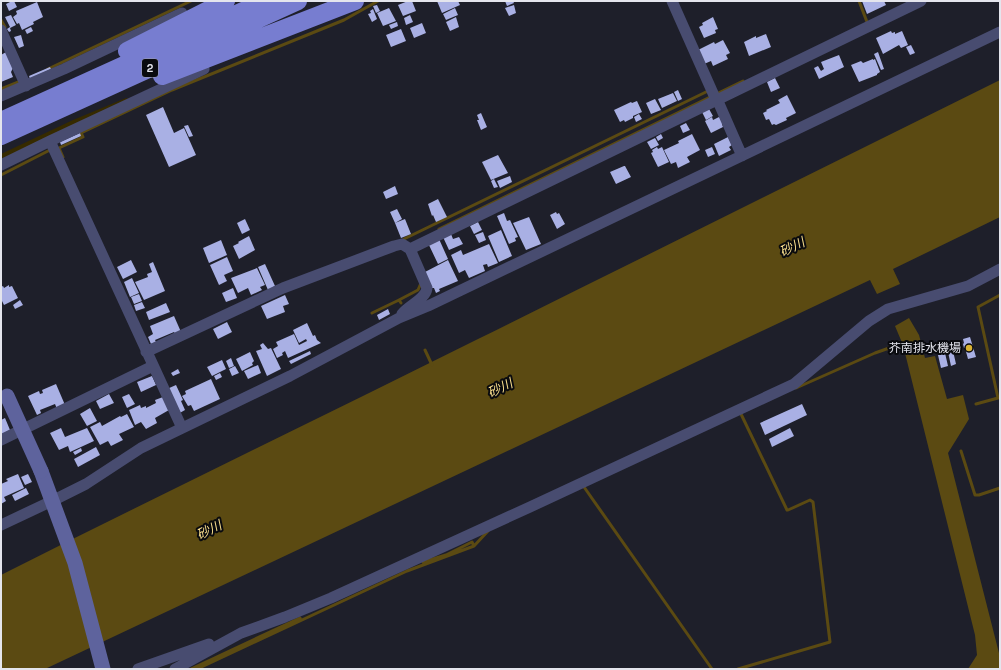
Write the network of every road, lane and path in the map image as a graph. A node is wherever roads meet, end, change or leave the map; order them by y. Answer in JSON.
{"nodes":[{"id":1,"x":208,"y":1,"type":"edge"},
{"id":2,"x":226,"y":1,"type":"edge"},
{"id":3,"x":265,"y":1,"type":"edge"},
{"id":4,"x":298,"y":1,"type":"edge"},
{"id":5,"x":356,"y":1,"type":"edge"},
{"id":6,"x":672,"y":1,"type":"edge"},
{"id":7,"x":921,"y":1,"type":"edge"},
{"id":8,"x":1,"y":30,"type":"edge"},
{"id":9,"x":1000,"y":32,"type":"edge"},
{"id":10,"x":24,"y":82,"type":"junction"},
{"id":11,"x":1,"y":96,"type":"edge"},
{"id":12,"x":715,"y":98,"type":"junction"},
{"id":13,"x":69,"y":105,"type":"junction"},
{"id":14,"x":1,"y":113,"type":"edge"},
{"id":15,"x":1,"y":121,"type":"edge"},
{"id":16,"x":1,"y":136,"type":"edge"},
{"id":17,"x":50,"y":141,"type":"junction"},
{"id":18,"x":742,"y":156,"type":"junction"},
{"id":19,"x":1,"y":166,"type":"edge"},
{"id":20,"x":410,"y":249,"type":"junction"},
{"id":21,"x":1000,"y":269,"type":"edge"},
{"id":22,"x":399,"y":318,"type":"junction"},
{"id":23,"x":149,"y":351,"type":"junction"},
{"id":24,"x":154,"y":369,"type":"junction"},
{"id":25,"x":4,"y":392,"type":"edge"},
{"id":26,"x":182,"y":428,"type":"junction"},
{"id":27,"x":1,"y":440,"type":"edge"},
{"id":28,"x":52,"y":501,"type":"junction"},
{"id":29,"x":1,"y":525,"type":"edge"},
{"id":30,"x":240,"y":633,"type":"junction"},
{"id":31,"x":103,"y":668,"type":"edge"},
{"id":32,"x":138,"y":669,"type":"edge"},
{"id":33,"x":175,"y":669,"type":"edge"}],
"edges":[{"from":1,"to":10,"type":"street"},
{"from":2,"to":14,"type":"highway"},
{"from":3,"to":15,"type":"highway","number":"2"},
{"from":4,"to":13,"type":"highway","number":"2"},
{"from":5,"to":13,"type":"highway"},
{"from":5,"to":17,"type":"street"},
{"from":6,"to":12,"type":"street"},
{"from":7,"to":12,"type":"street"},
{"from":8,"to":10,"type":"street"},
{"from":9,"to":18,"type":"street"},
{"from":10,"to":11,"type":"street"},
{"from":12,"to":18,"type":"street"},
{"from":12,"to":20,"type":"street"},
{"from":13,"to":16,"type":"highway","number":"2"},
{"from":17,"to":19,"type":"street"},
{"from":17,"to":23,"type":"street"},
{"from":18,"to":22,"type":"street"},
{"from":20,"to":22,"type":"street"},
{"from":20,"to":23,"type":"street"},
{"from":21,"to":30,"type":"street"},
{"from":22,"to":26,"type":"street"},
{"from":23,"to":24,"type":"street"},
{"from":24,"to":26,"type":"street"},
{"from":24,"to":27,"type":"street"},
{"from":25,"to":28,"type":"main road","bridge":true},
{"from":26,"to":28,"type":"street"},
{"from":28,"to":29,"type":"street"},
{"from":28,"to":31,"type":"main road"},
{"from":30,"to":32,"type":"street"},
{"from":30,"to":33,"type":"street"}]}
